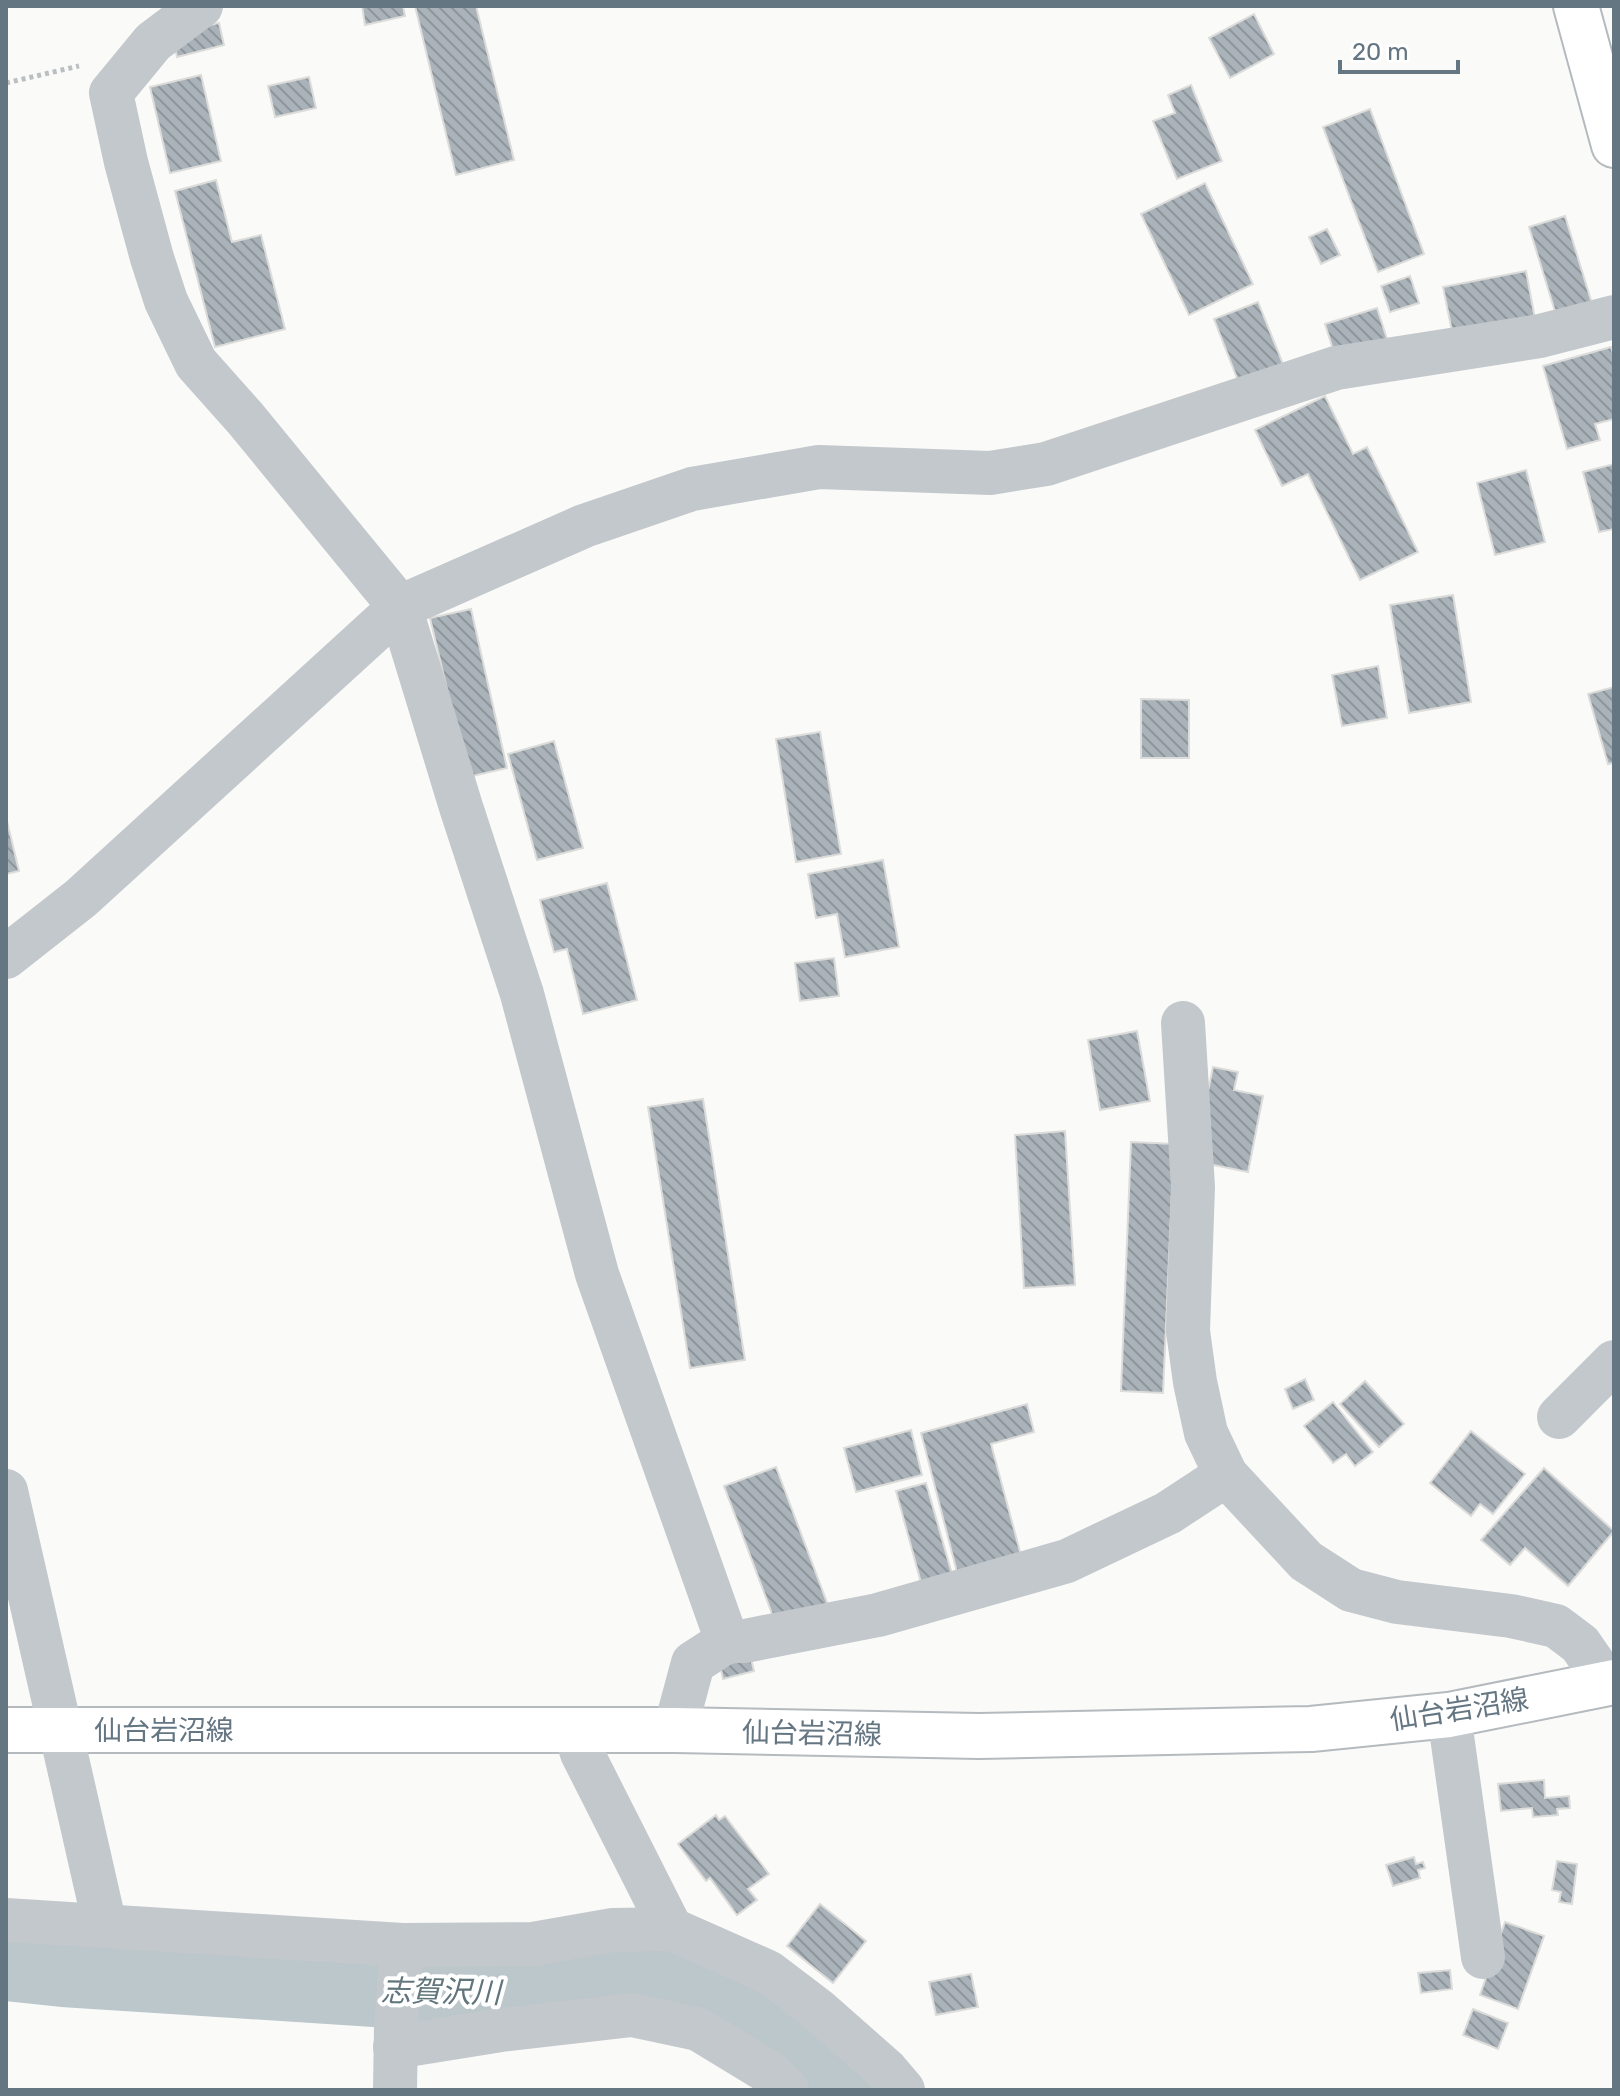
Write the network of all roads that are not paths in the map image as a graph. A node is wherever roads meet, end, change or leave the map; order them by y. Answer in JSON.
{"nodes":[{"id":1,"x":201,"y":6,"type":"edge"},
{"id":2,"x":1576,"y":6,"type":"edge"},
{"id":3,"x":1614,"y":145,"type":"edge"},
{"id":4,"x":1614,"y":317,"type":"edge"},
{"id":5,"x":400,"y":607,"type":"junction"},
{"id":6,"x":6,"y":957,"type":"edge"},
{"id":7,"x":1183,"y":1023,"type":"dead end"},
{"id":8,"x":1614,"y":1362,"type":"edge"},
{"id":9,"x":1559,"y":1417,"type":"dead end"},
{"id":10,"x":1226,"y":1475,"type":"junction"},
{"id":11,"x":6,"y":1491,"type":"edge"},
{"id":12,"x":749,"y":1639,"type":"junction"},
{"id":13,"x":1611,"y":1682,"type":"edge"},
{"id":14,"x":1449,"y":1715,"type":"junction"},
{"id":15,"x":6,"y":1730,"type":"edge"},
{"id":16,"x":575,"y":1730,"type":"junction"},
{"id":17,"x":675,"y":1730,"type":"junction"},
{"id":18,"x":62,"y":1731,"type":"junction"},
{"id":19,"x":6,"y":1920,"type":"edge"},
{"id":20,"x":105,"y":1926,"type":"junction"},
{"id":21,"x":671,"y":1929,"type":"junction"},
{"id":22,"x":401,"y":1954,"type":"junction"},
{"id":23,"x":1483,"y":1957,"type":"dead end"},
{"id":24,"x":396,"y":2037,"type":"junction"},
{"id":25,"x":395,"y":2090,"type":"edge"},
{"id":26,"x":787,"y":2090,"type":"edge"},
{"id":27,"x":903,"y":2090,"type":"edge"}],
"edges":[{"from":1,"to":5,"type":"street"},
{"from":2,"to":3,"type":"main road"},
{"from":4,"to":5,"type":"street"},
{"from":5,"to":6,"type":"street"},
{"from":5,"to":12,"type":"street"},
{"from":7,"to":10,"type":"street"},
{"from":8,"to":9,"type":"street"},
{"from":10,"to":12,"type":"street"},
{"from":10,"to":13,"type":"street"},
{"from":11,"to":18,"type":"street"},
{"from":12,"to":17,"type":"street"},
{"from":13,"to":14,"type":"main road","name":"仙台岩沼線"},
{"from":14,"to":17,"type":"main road","name":"仙台岩沼線"},
{"from":14,"to":23,"type":"street"},
{"from":15,"to":18,"type":"main road","name":"仙台岩沼線"},
{"from":16,"to":17,"type":"main road","name":"仙台岩沼線"},
{"from":16,"to":18,"type":"main road","name":"仙台岩沼線"},
{"from":16,"to":21,"type":"street"},
{"from":18,"to":20,"type":"street"},
{"from":19,"to":20,"type":"street"},
{"from":20,"to":22,"type":"street"},
{"from":21,"to":22,"type":"street"},
{"from":21,"to":27,"type":"street"},
{"from":22,"to":24,"type":"street"},
{"from":24,"to":25,"type":"street"},
{"from":24,"to":26,"type":"street"}]}
